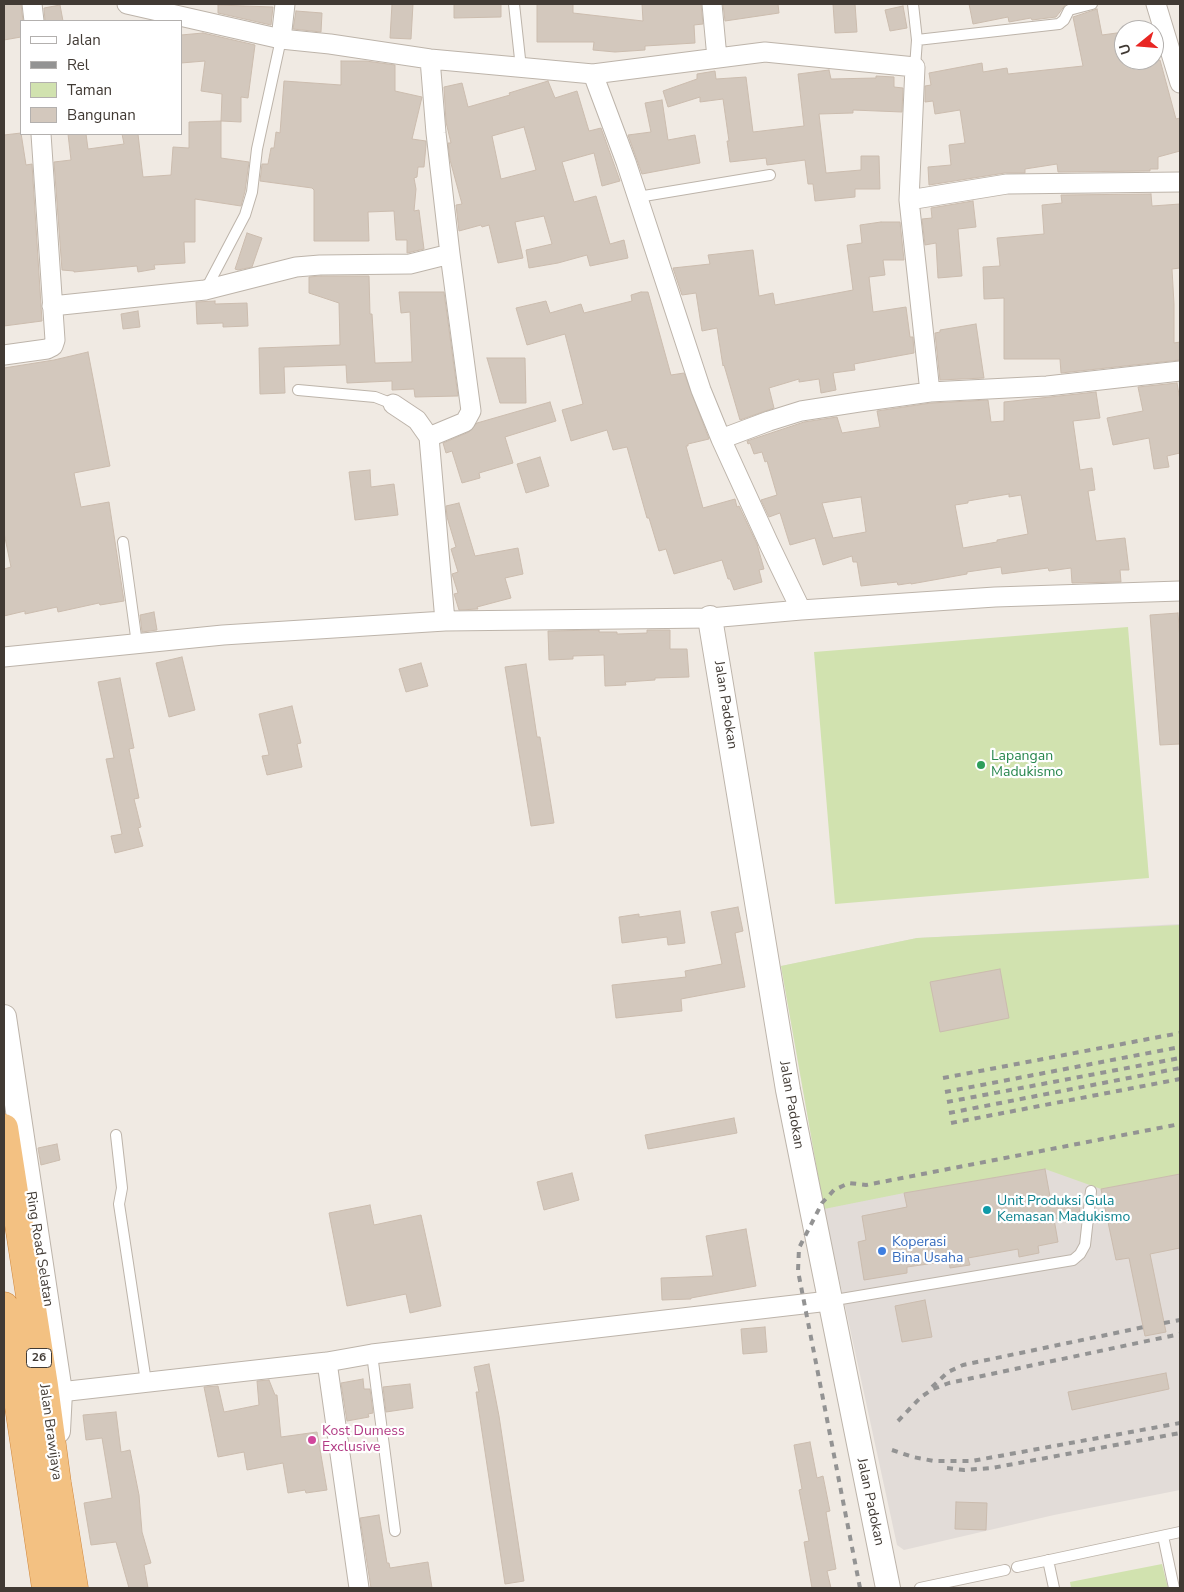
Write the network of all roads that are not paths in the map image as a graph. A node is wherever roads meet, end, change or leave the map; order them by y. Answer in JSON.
{"nodes":[{"id":1,"x":32,"y":4,"type":"edge"},
{"id":2,"x":128,"y":4,"type":"edge"},
{"id":3,"x":285,"y":4,"type":"edge"},
{"id":4,"x":514,"y":4,"type":"edge"},
{"id":5,"x":712,"y":4,"type":"edge"},
{"id":6,"x":913,"y":4,"type":"edge"},
{"id":7,"x":1092,"y":4,"type":"edge"},
{"id":8,"x":1156,"y":4,"type":"edge"},
{"id":9,"x":34,"y":20,"type":"edge"},
{"id":10,"x":281,"y":39,"type":"junction"},
{"id":11,"x":917,"y":40,"type":"junction"},
{"id":12,"x":717,"y":58,"type":"junction"},
{"id":13,"x":430,"y":59,"type":"junction"},
{"id":14,"x":915,"y":67,"type":"junction"},
{"id":15,"x":521,"y":68,"type":"junction"},
{"id":16,"x":593,"y":74,"type":"junction"},
{"id":17,"x":1180,"y":83,"type":"edge"},
{"id":18,"x":41,"y":135,"type":"edge"},
{"id":19,"x":770,"y":176,"type":"dead end"},
{"id":20,"x":1180,"y":182,"type":"edge"},
{"id":21,"x":638,"y":197,"type":"junction"},
{"id":22,"x":909,"y":200,"type":"junction"},
{"id":23,"x":450,"y":254,"type":"junction"},
{"id":24,"x":205,"y":290,"type":"junction"},
{"id":25,"x":52,"y":306,"type":"junction"},
{"id":26,"x":4,"y":354,"type":"edge"},
{"id":27,"x":1180,"y":372,"type":"edge"},
{"id":28,"x":298,"y":390,"type":"dead end"},
{"id":29,"x":930,"y":392,"type":"junction"},
{"id":30,"x":393,"y":404,"type":"joint"},
{"id":31,"x":429,"y":437,"type":"junction"},
{"id":32,"x":721,"y":439,"type":"junction"},
{"id":33,"x":123,"y":542,"type":"dead end"},
{"id":34,"x":1180,"y":590,"type":"edge"},
{"id":35,"x":801,"y":610,"type":"junction"},
{"id":36,"x":710,"y":618,"type":"junction"},
{"id":37,"x":445,"y":621,"type":"junction"},
{"id":38,"x":137,"y":644,"type":"junction"},
{"id":39,"x":4,"y":657,"type":"edge"},
{"id":40,"x":4,"y":1017,"type":"edge"},
{"id":41,"x":4,"y":1128,"type":"edge"},
{"id":42,"x":116,"y":1136,"type":"dead end"},
{"id":43,"x":1091,"y":1190,"type":"dead end"},
{"id":44,"x":829,"y":1301,"type":"junction"},
{"id":45,"x":4,"y":1306,"type":"edge"},
{"id":46,"x":372,"y":1354,"type":"junction"},
{"id":47,"x":327,"y":1362,"type":"junction"},
{"id":48,"x":146,"y":1382,"type":"junction"},
{"id":49,"x":60,"y":1392,"type":"junction"},
{"id":50,"x":4,"y":1426,"type":"edge"},
{"id":51,"x":56,"y":1483,"type":"junction"},
{"id":52,"x":395,"y":1531,"type":"dead end"},
{"id":53,"x":1180,"y":1532,"type":"edge"},
{"id":54,"x":1163,"y":1536,"type":"junction"},
{"id":55,"x":1048,"y":1560,"type":"junction"},
{"id":56,"x":1017,"y":1567,"type":"dead end"},
{"id":57,"x":1005,"y":1570,"type":"dead end"},
{"id":58,"x":37,"y":1588,"type":"edge"},
{"id":59,"x":46,"y":1588,"type":"edge"},
{"id":60,"x":74,"y":1588,"type":"edge"},
{"id":61,"x":359,"y":1588,"type":"edge"},
{"id":62,"x":888,"y":1588,"type":"edge"},
{"id":63,"x":920,"y":1588,"type":"edge"},
{"id":64,"x":1054,"y":1588,"type":"edge"},
{"id":65,"x":1174,"y":1588,"type":"edge"}],
"edges":[{"from":1,"to":9,"type":"street"},
{"from":2,"to":10,"type":"street"},
{"from":3,"to":10,"type":"street"},
{"from":4,"to":15,"type":"lane"},
{"from":5,"to":12,"type":"street"},
{"from":6,"to":11,"type":"lane"},
{"from":7,"to":11,"type":"lane"},
{"from":8,"to":17,"type":"street"},
{"from":10,"to":13,"type":"street"},
{"from":10,"to":24,"type":"lane"},
{"from":11,"to":14,"type":"lane"},
{"from":12,"to":14,"type":"street"},
{"from":12,"to":16,"type":"street"},
{"from":13,"to":15,"type":"street"},
{"from":13,"to":23,"type":"street"},
{"from":14,"to":22,"type":"street"},
{"from":15,"to":16,"type":"street"},
{"from":16,"to":21,"type":"street"},
{"from":18,"to":25,"type":"street"},
{"from":19,"to":21,"type":"lane"},
{"from":20,"to":22,"type":"street"},
{"from":21,"to":32,"type":"street"},
{"from":22,"to":29,"type":"street"},
{"from":23,"to":24,"type":"street"},
{"from":23,"to":31,"type":"street"},
{"from":24,"to":25,"type":"street"},
{"from":25,"to":26,"type":"street"},
{"from":27,"to":29,"type":"street"},
{"from":28,"to":30,"type":"lane"},
{"from":29,"to":32,"type":"street"},
{"from":30,"to":31,"type":"street"},
{"from":31,"to":37,"type":"street"},
{"from":32,"to":35,"type":"street"},
{"from":33,"to":38,"type":"lane"},
{"from":34,"to":35,"type":"street"},
{"from":35,"to":36,"type":"street"},
{"from":36,"to":37,"type":"street"},
{"from":36,"to":44,"type":"street","name":"Jalan Padokan"},
{"from":37,"to":38,"type":"street"},
{"from":38,"to":39,"type":"street"},
{"from":40,"to":49,"type":"street","name":"Ring Road Selatan"},
{"from":41,"to":51,"type":"highway","name":"Jalan Brawijaya","number":"26"},
{"from":42,"to":48,"type":"lane"},
{"from":43,"to":44,"type":"lane"},
{"from":44,"to":46,"type":"street"},
{"from":44,"to":62,"type":"street","name":"Jalan Padokan"},
{"from":45,"to":59,"type":"highway","name":"Jalan Brawijaya","number":"26"},
{"from":46,"to":47,"type":"street"},
{"from":46,"to":52,"type":"lane"},
{"from":47,"to":48,"type":"street"},
{"from":47,"to":61,"type":"street"},
{"from":48,"to":49,"type":"street"},
{"from":49,"to":51,"type":"street","name":"Ring Road Selatan"},
{"from":50,"to":58,"type":"highway"},
{"from":51,"to":60,"type":"highway","name":"Jalan Brawijaya","number":"26"},
{"from":53,"to":54,"type":"lane"},
{"from":54,"to":55,"type":"lane"},
{"from":54,"to":65,"type":"lane"},
{"from":55,"to":56,"type":"lane"},
{"from":55,"to":64,"type":"lane"},
{"from":57,"to":63,"type":"lane"}]}
